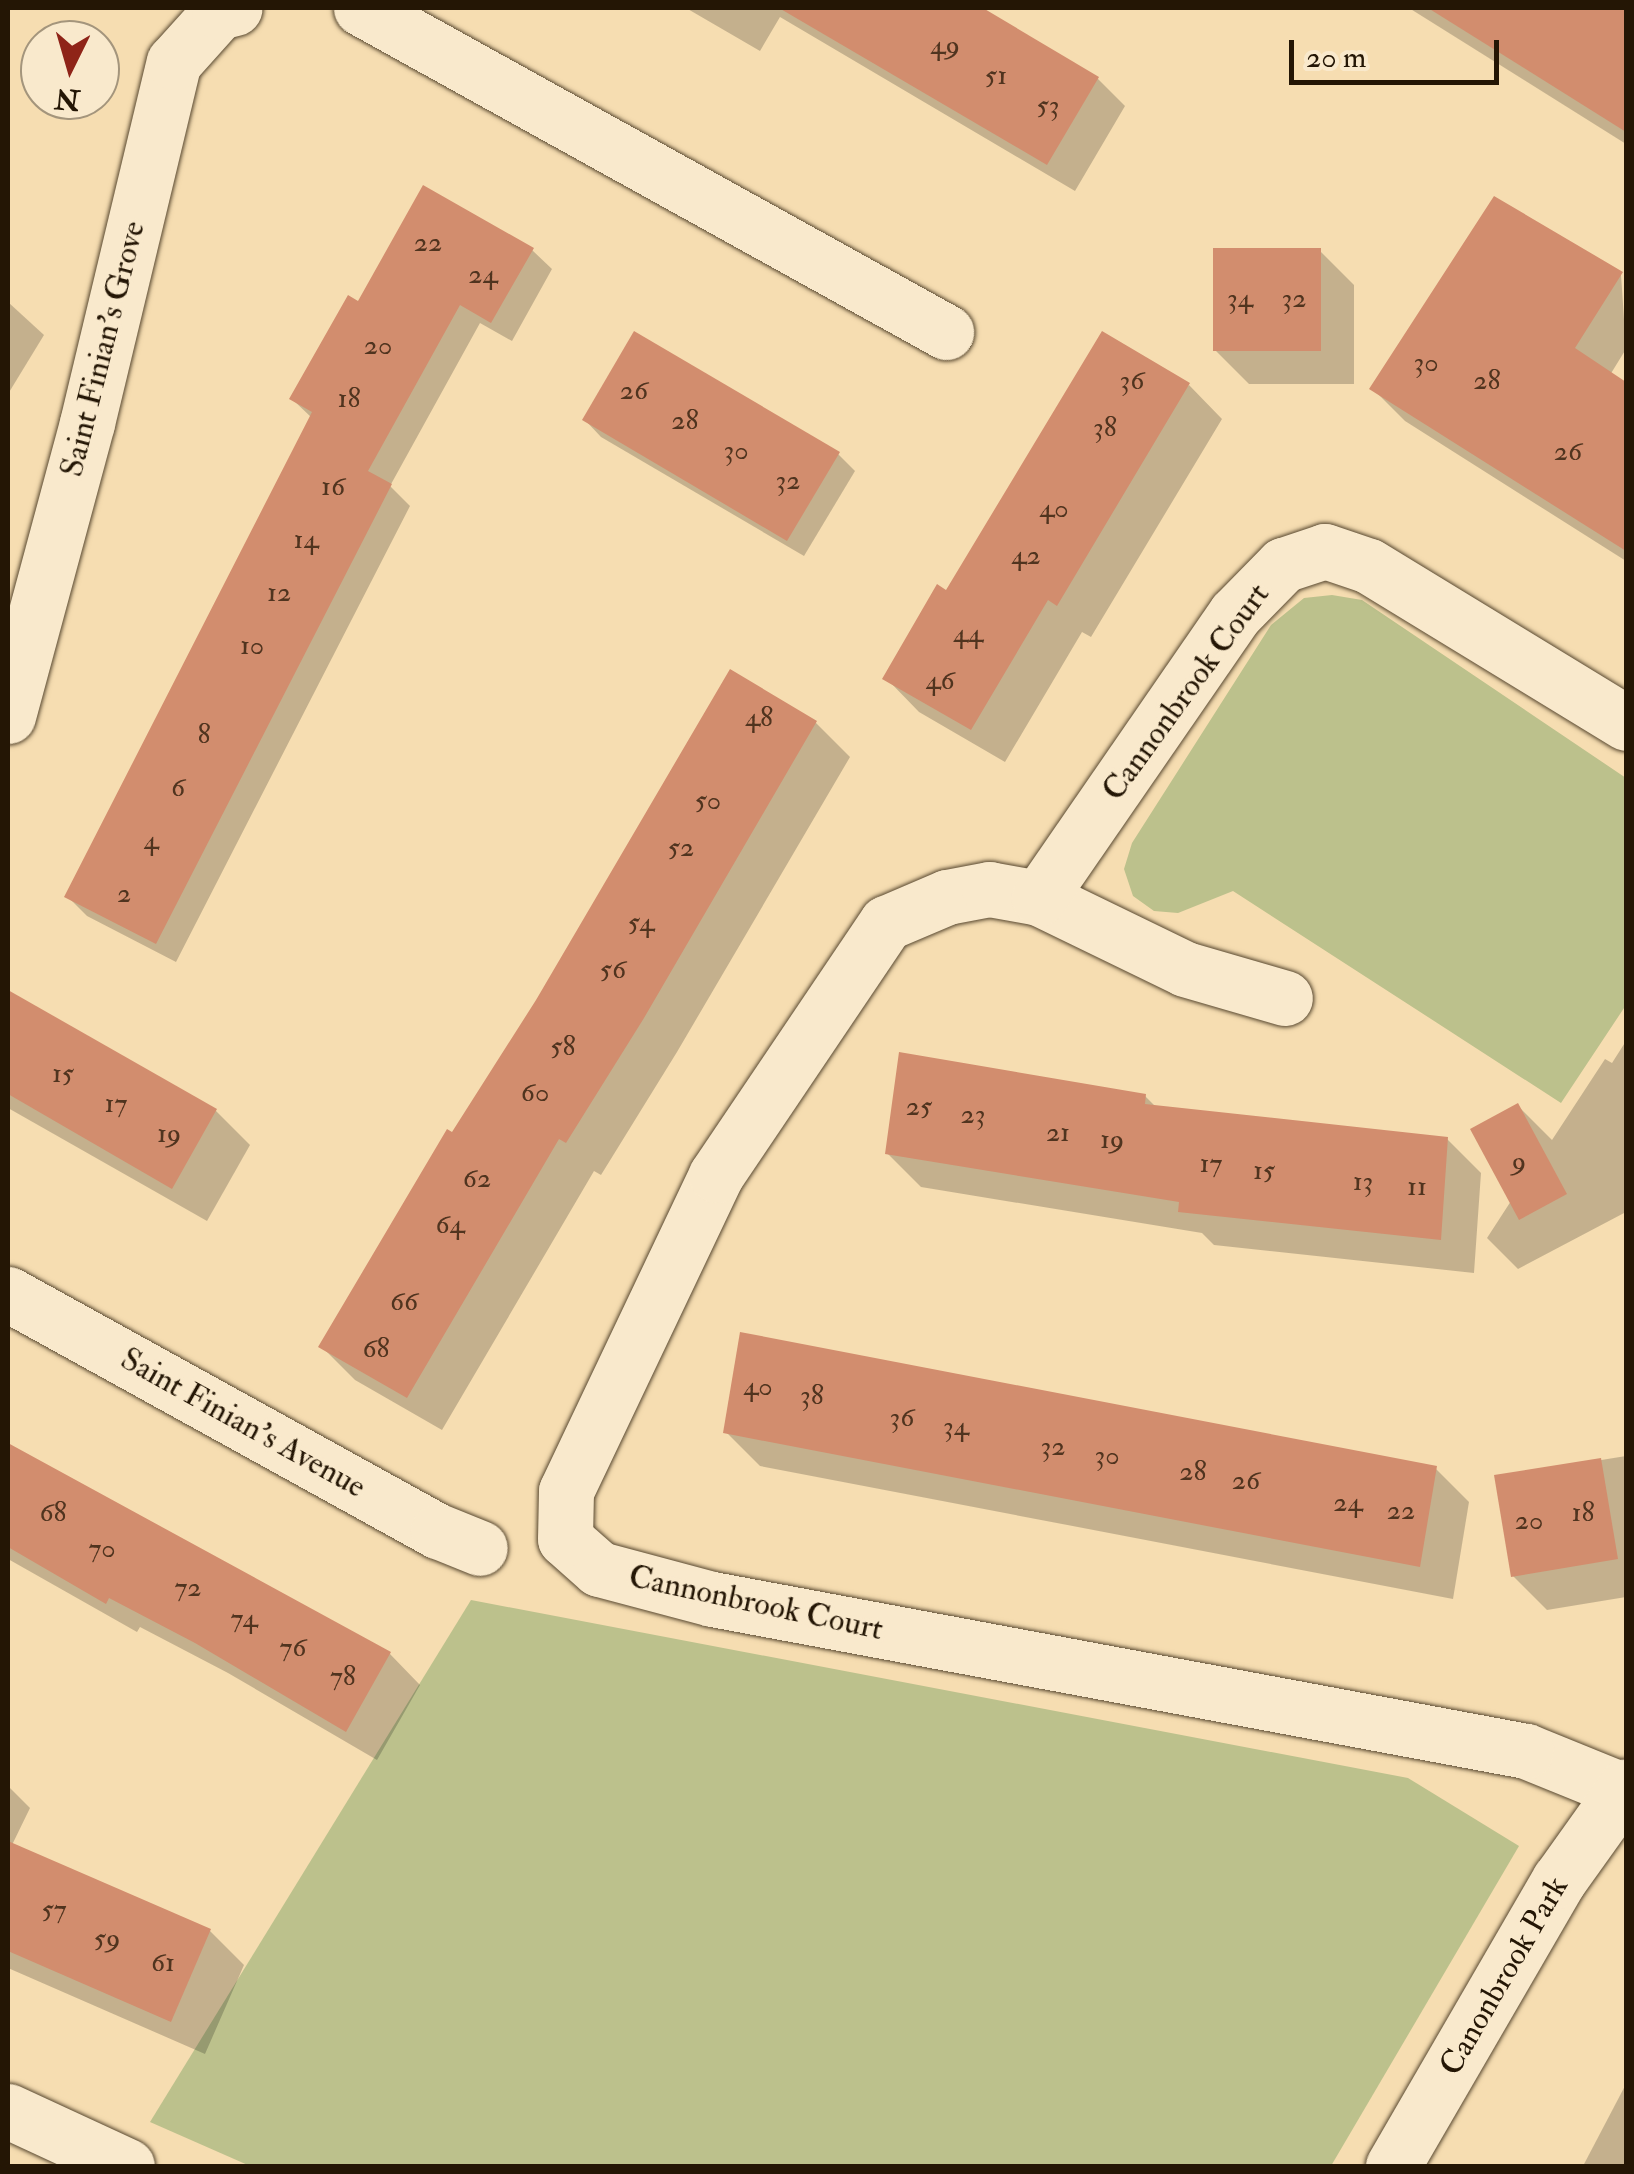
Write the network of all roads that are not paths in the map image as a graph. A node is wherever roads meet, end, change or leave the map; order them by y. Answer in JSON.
{"nodes":[{"id":1,"x":235,"y":8,"type":"edge"},
{"id":2,"x":361,"y":8,"type":"edge"},
{"id":3,"x":946,"y":332,"type":"dead end"},
{"id":4,"x":8,"y":716,"type":"edge"},
{"id":5,"x":1626,"y":723,"type":"edge"},
{"id":6,"x":1040,"y":898,"type":"junction"},
{"id":7,"x":1285,"y":998,"type":"dead end"},
{"id":8,"x":8,"y":1294,"type":"edge"},
{"id":9,"x":480,"y":1548,"type":"dead end"},
{"id":10,"x":1624,"y":1789,"type":"edge"},
{"id":11,"x":8,"y":2110,"type":"edge"},
{"id":12,"x":127,"y":2166,"type":"edge"},
{"id":13,"x":1394,"y":2166,"type":"edge"}],
"edges":[{"from":1,"to":4,"type":"street","name":"Saint Finian's Grove"},
{"from":2,"to":3,"type":"street"},
{"from":5,"to":6,"type":"street","name":"Cannonbrook Court"},
{"from":6,"to":7,"type":"street","name":"Cannonbrook Court"},
{"from":6,"to":10,"type":"street","name":"Cannonbrook Court"},
{"from":8,"to":9,"type":"street","name":"Saint Finian's Avenue"},
{"from":10,"to":13,"type":"street","name":"Canonbrook Park"},
{"from":11,"to":12,"type":"street"}]}
